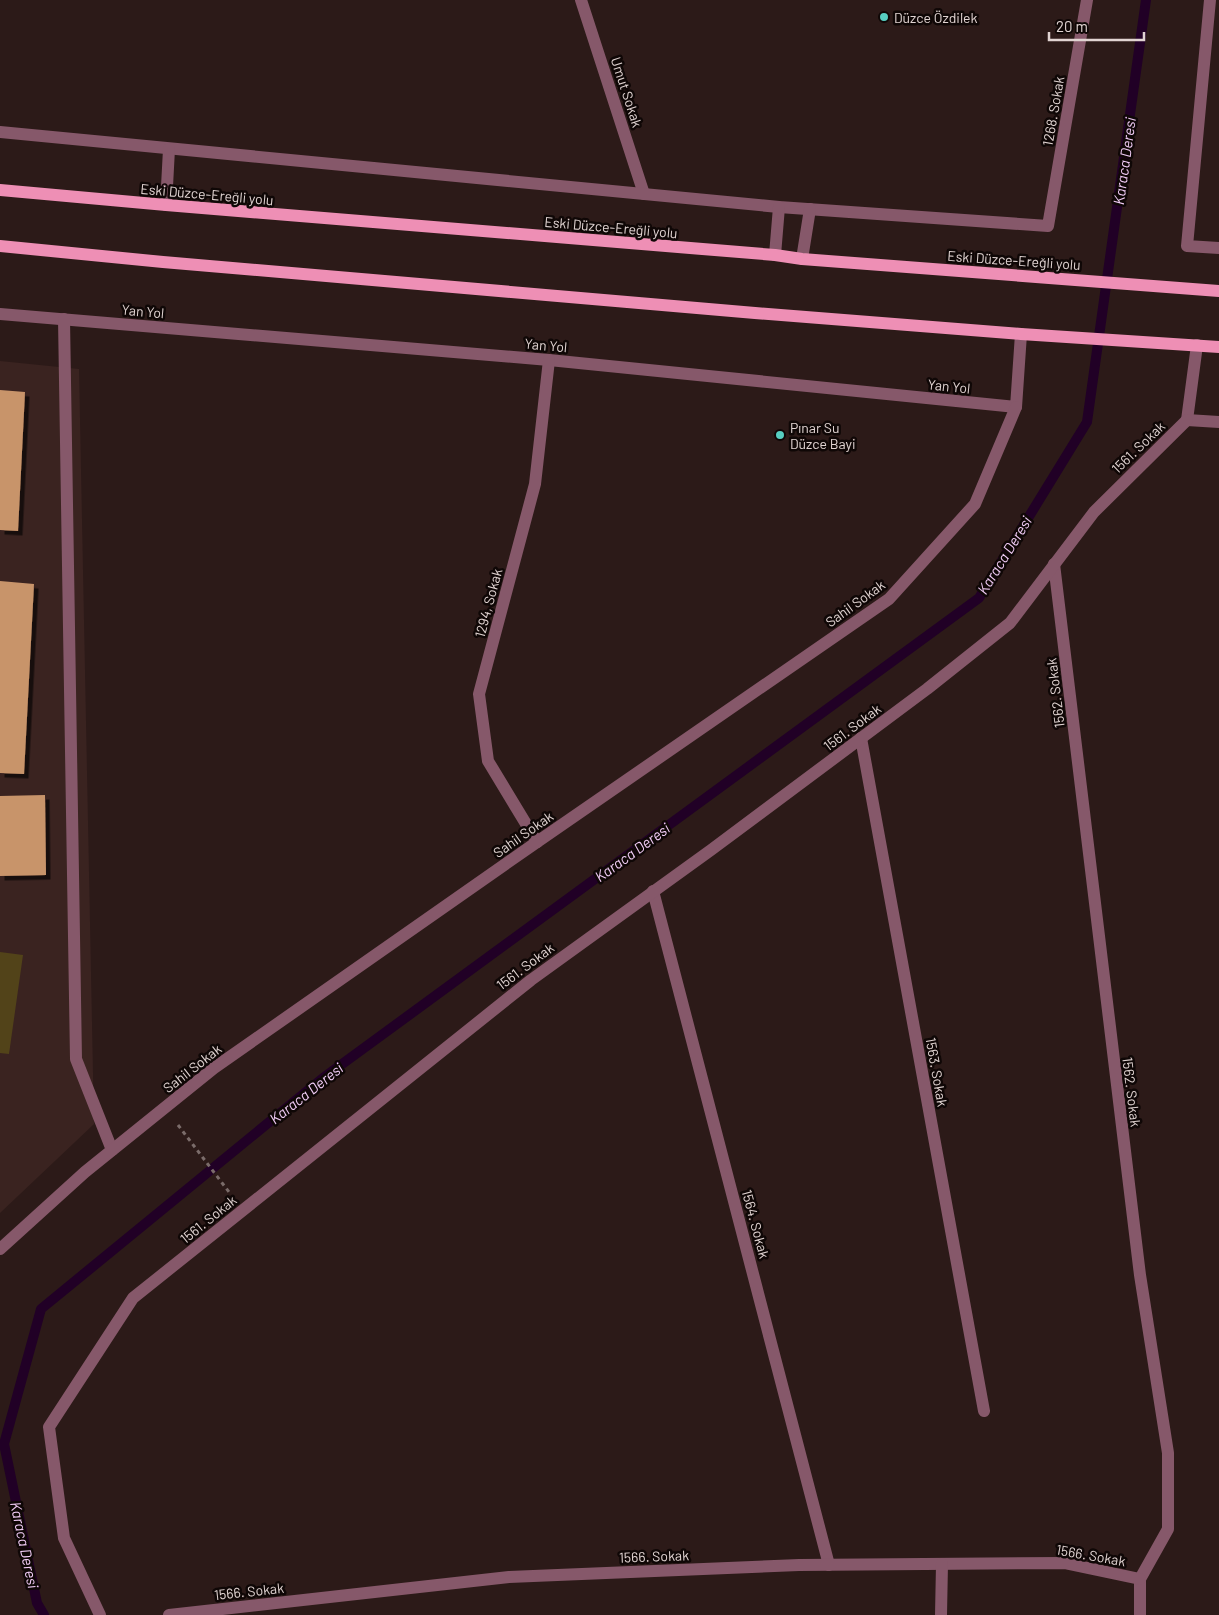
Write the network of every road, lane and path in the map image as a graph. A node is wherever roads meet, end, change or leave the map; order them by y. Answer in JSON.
{"nodes":[{"id":1,"x":581,"y":0,"type":"edge"},
{"id":2,"x":1087,"y":0,"type":"edge"},
{"id":3,"x":1210,"y":0,"type":"edge"},
{"id":4,"x":0,"y":132,"type":"edge"},
{"id":5,"x":168,"y":149,"type":"junction"},
{"id":6,"x":0,"y":190,"type":"edge"},
{"id":7,"x":644,"y":194,"type":"junction"},
{"id":8,"x":166,"y":205,"type":"junction"},
{"id":9,"x":779,"y":207,"type":"junction"},
{"id":10,"x":810,"y":209,"type":"junction"},
{"id":11,"x":0,"y":246,"type":"edge"},
{"id":12,"x":1219,"y":248,"type":"edge"},
{"id":13,"x":774,"y":256,"type":"junction"},
{"id":14,"x":802,"y":259,"type":"junction"},
{"id":15,"x":1219,"y":291,"type":"edge"},
{"id":16,"x":0,"y":314,"type":"edge"},
{"id":17,"x":64,"y":319,"type":"junction"},
{"id":18,"x":1021,"y":334,"type":"junction"},
{"id":19,"x":1197,"y":345,"type":"junction"},
{"id":20,"x":1219,"y":348,"type":"edge"},
{"id":21,"x":549,"y":360,"type":"junction"},
{"id":22,"x":1016,"y":407,"type":"junction"},
{"id":23,"x":1187,"y":420,"type":"junction"},
{"id":24,"x":1219,"y":422,"type":"edge"},
{"id":25,"x":1054,"y":564,"type":"junction"},
{"id":26,"x":862,"y":738,"type":"junction"},
{"id":27,"x":537,"y":842,"type":"junction"},
{"id":28,"x":654,"y":892,"type":"junction"},
{"id":29,"x":165,"y":1108,"type":"junction"},
{"id":30,"x":112,"y":1150,"type":"junction"},
{"id":31,"x":243,"y":1210,"type":"junction"},
{"id":32,"x":0,"y":1249,"type":"edge"},
{"id":33,"x":984,"y":1411,"type":"dead end"},
{"id":34,"x":942,"y":1564,"type":"junction"},
{"id":35,"x":829,"y":1565,"type":"junction"},
{"id":36,"x":1140,"y":1579,"type":"junction"},
{"id":37,"x":100,"y":1615,"type":"edge"},
{"id":38,"x":169,"y":1615,"type":"edge"},
{"id":39,"x":941,"y":1615,"type":"edge"},
{"id":40,"x":1140,"y":1615,"type":"edge"}],
"edges":[{"from":1,"to":7,"type":"street","name":"Umut Sokak"},
{"from":2,"to":10,"type":"street","name":"1268. Sokak"},
{"from":3,"to":12,"type":"street"},
{"from":4,"to":5,"type":"street"},
{"from":5,"to":7,"type":"street"},
{"from":5,"to":8,"type":"street"},
{"from":6,"to":8,"type":"main road","name":"Eski Düzce-Ereğli yolu"},
{"from":7,"to":9,"type":"street"},
{"from":8,"to":13,"type":"main road","name":"Eski Düzce-Ereğli yolu"},
{"from":9,"to":10,"type":"street"},
{"from":9,"to":13,"type":"street"},
{"from":10,"to":14,"type":"street"},
{"from":11,"to":18,"type":"main road"},
{"from":13,"to":14,"type":"main road","name":"Eski Düzce-Ereğli yolu"},
{"from":14,"to":15,"type":"main road","name":"Eski Düzce-Ereğli yolu"},
{"from":16,"to":17,"type":"street","name":"Yan Yol"},
{"from":17,"to":21,"type":"street","name":"Yan Yol"},
{"from":17,"to":30,"type":"street"},
{"from":18,"to":19,"type":"main road"},
{"from":18,"to":22,"type":"street"},
{"from":19,"to":20,"type":"main road"},
{"from":19,"to":23,"type":"street"},
{"from":21,"to":22,"type":"street","name":"Yan Yol"},
{"from":21,"to":27,"type":"street","name":"1294, Sokak"},
{"from":22,"to":27,"type":"street","name":"Sahil Sokak"},
{"from":23,"to":24,"type":"street"},
{"from":23,"to":25,"type":"street","name":"1561. Sokak"},
{"from":25,"to":26,"type":"street","name":"1561. Sokak"},
{"from":25,"to":36,"type":"street","name":"1562. Sokak"},
{"from":26,"to":28,"type":"street","name":"1561. Sokak"},
{"from":26,"to":33,"type":"street","name":"1563. Sokak"},
{"from":27,"to":29,"type":"street","name":"Sahil Sokak"},
{"from":28,"to":31,"type":"street","name":"1561. Sokak"},
{"from":28,"to":35,"type":"street","name":"1564. Sokak"},
{"from":29,"to":30,"type":"street","name":"Sahil Sokak"},
{"from":29,"to":31,"type":"path"},
{"from":30,"to":32,"type":"street","name":"Sahil Sokak"},
{"from":31,"to":37,"type":"street","name":"1561. Sokak"},
{"from":34,"to":35,"type":"street","name":"1566. Sokak"},
{"from":34,"to":36,"type":"street","name":"1566. Sokak"},
{"from":34,"to":39,"type":"street"},
{"from":35,"to":38,"type":"street","name":"1566. Sokak"},
{"from":36,"to":40,"type":"street","name":"1562. Sokak"}]}
